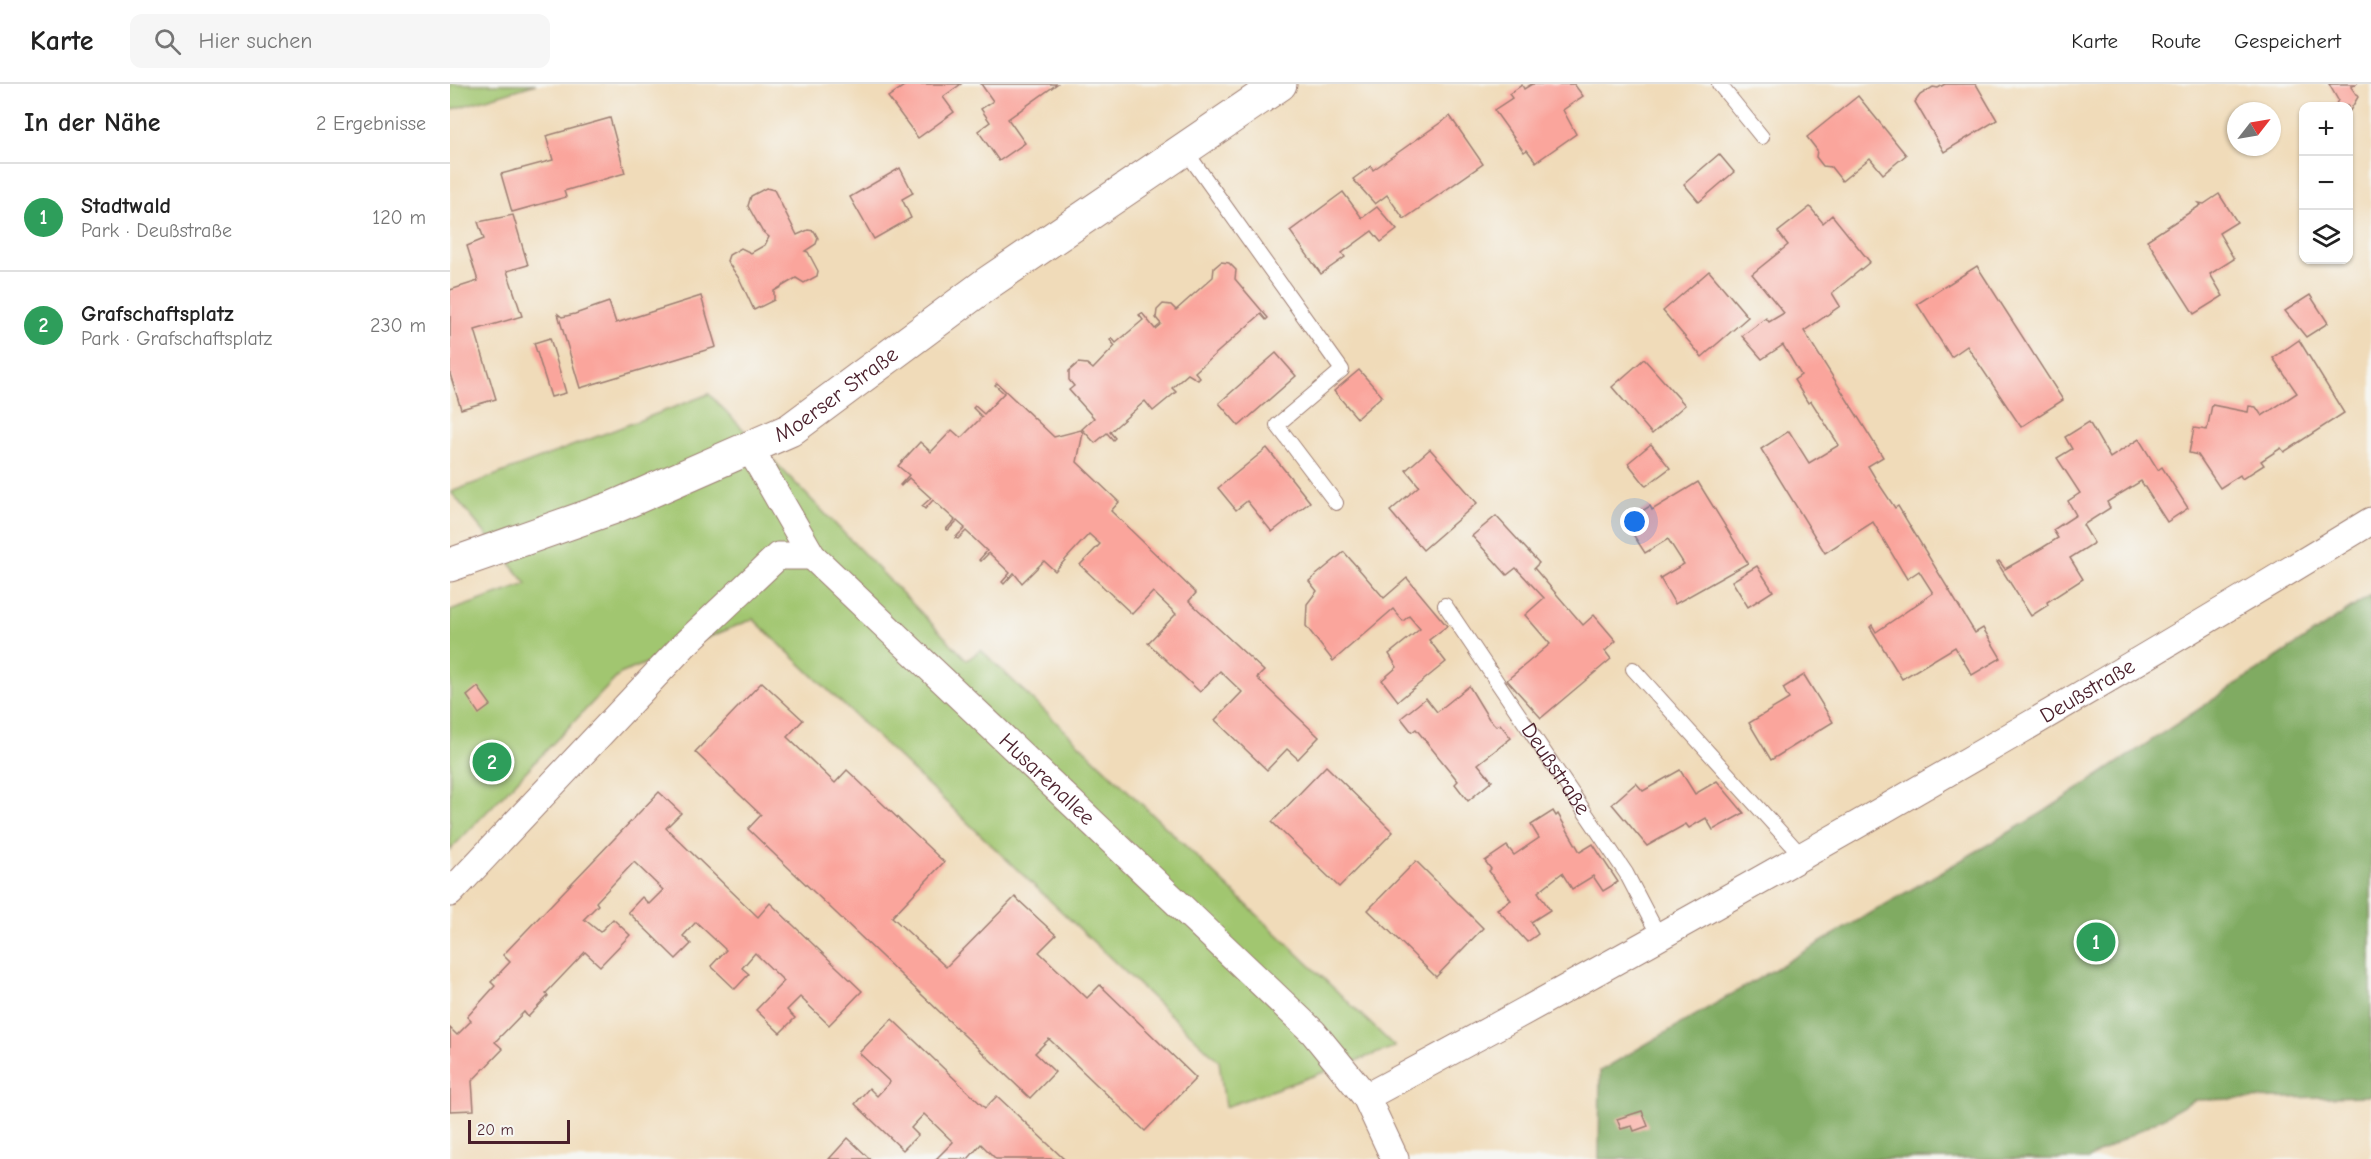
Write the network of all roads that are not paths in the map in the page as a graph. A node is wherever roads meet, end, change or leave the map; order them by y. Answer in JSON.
{"nodes":[{"id":1,"x":1280,"y":84,"type":"edge"},
{"id":2,"x":1719,"y":84,"type":"edge"},
{"id":3,"x":1762,"y":137,"type":"dead end"},
{"id":4,"x":1185,"y":150,"type":"junction"},
{"id":5,"x":749,"y":447,"type":"junction"},
{"id":6,"x":1336,"y":503,"type":"dead end"},
{"id":7,"x":2371,"y":521,"type":"edge"},
{"id":8,"x":812,"y":556,"type":"junction"},
{"id":9,"x":450,"y":565,"type":"edge"},
{"id":10,"x":1445,"y":605,"type":"dead end"},
{"id":11,"x":1633,"y":669,"type":"dead end"},
{"id":12,"x":1802,"y":856,"type":"junction"},
{"id":13,"x":450,"y":892,"type":"edge"},
{"id":14,"x":1660,"y":938,"type":"junction"},
{"id":15,"x":1366,"y":1097,"type":"junction"},
{"id":16,"x":1395,"y":1159,"type":"edge"}],
"edges":[{"from":1,"to":4,"type":"main road","name":"Moerser Straße"},
{"from":2,"to":3,"type":"lane"},
{"from":4,"to":5,"type":"main road","name":"Moerser Straße"},
{"from":4,"to":6,"type":"lane"},
{"from":5,"to":8,"type":"street","name":"Husarenallee"},
{"from":5,"to":9,"type":"main road","name":"Moerser Straße"},
{"from":7,"to":12,"type":"street","name":"Deußstraße"},
{"from":8,"to":13,"type":"street"},
{"from":8,"to":15,"type":"street","name":"Husarenallee"},
{"from":10,"to":14,"type":"lane","name":"Deußstraße"},
{"from":11,"to":12,"type":"lane"},
{"from":12,"to":14,"type":"street","name":"Deußstraße"},
{"from":14,"to":15,"type":"street","name":"Deußstraße"},
{"from":15,"to":16,"type":"street","name":"Husarenallee"}]}
